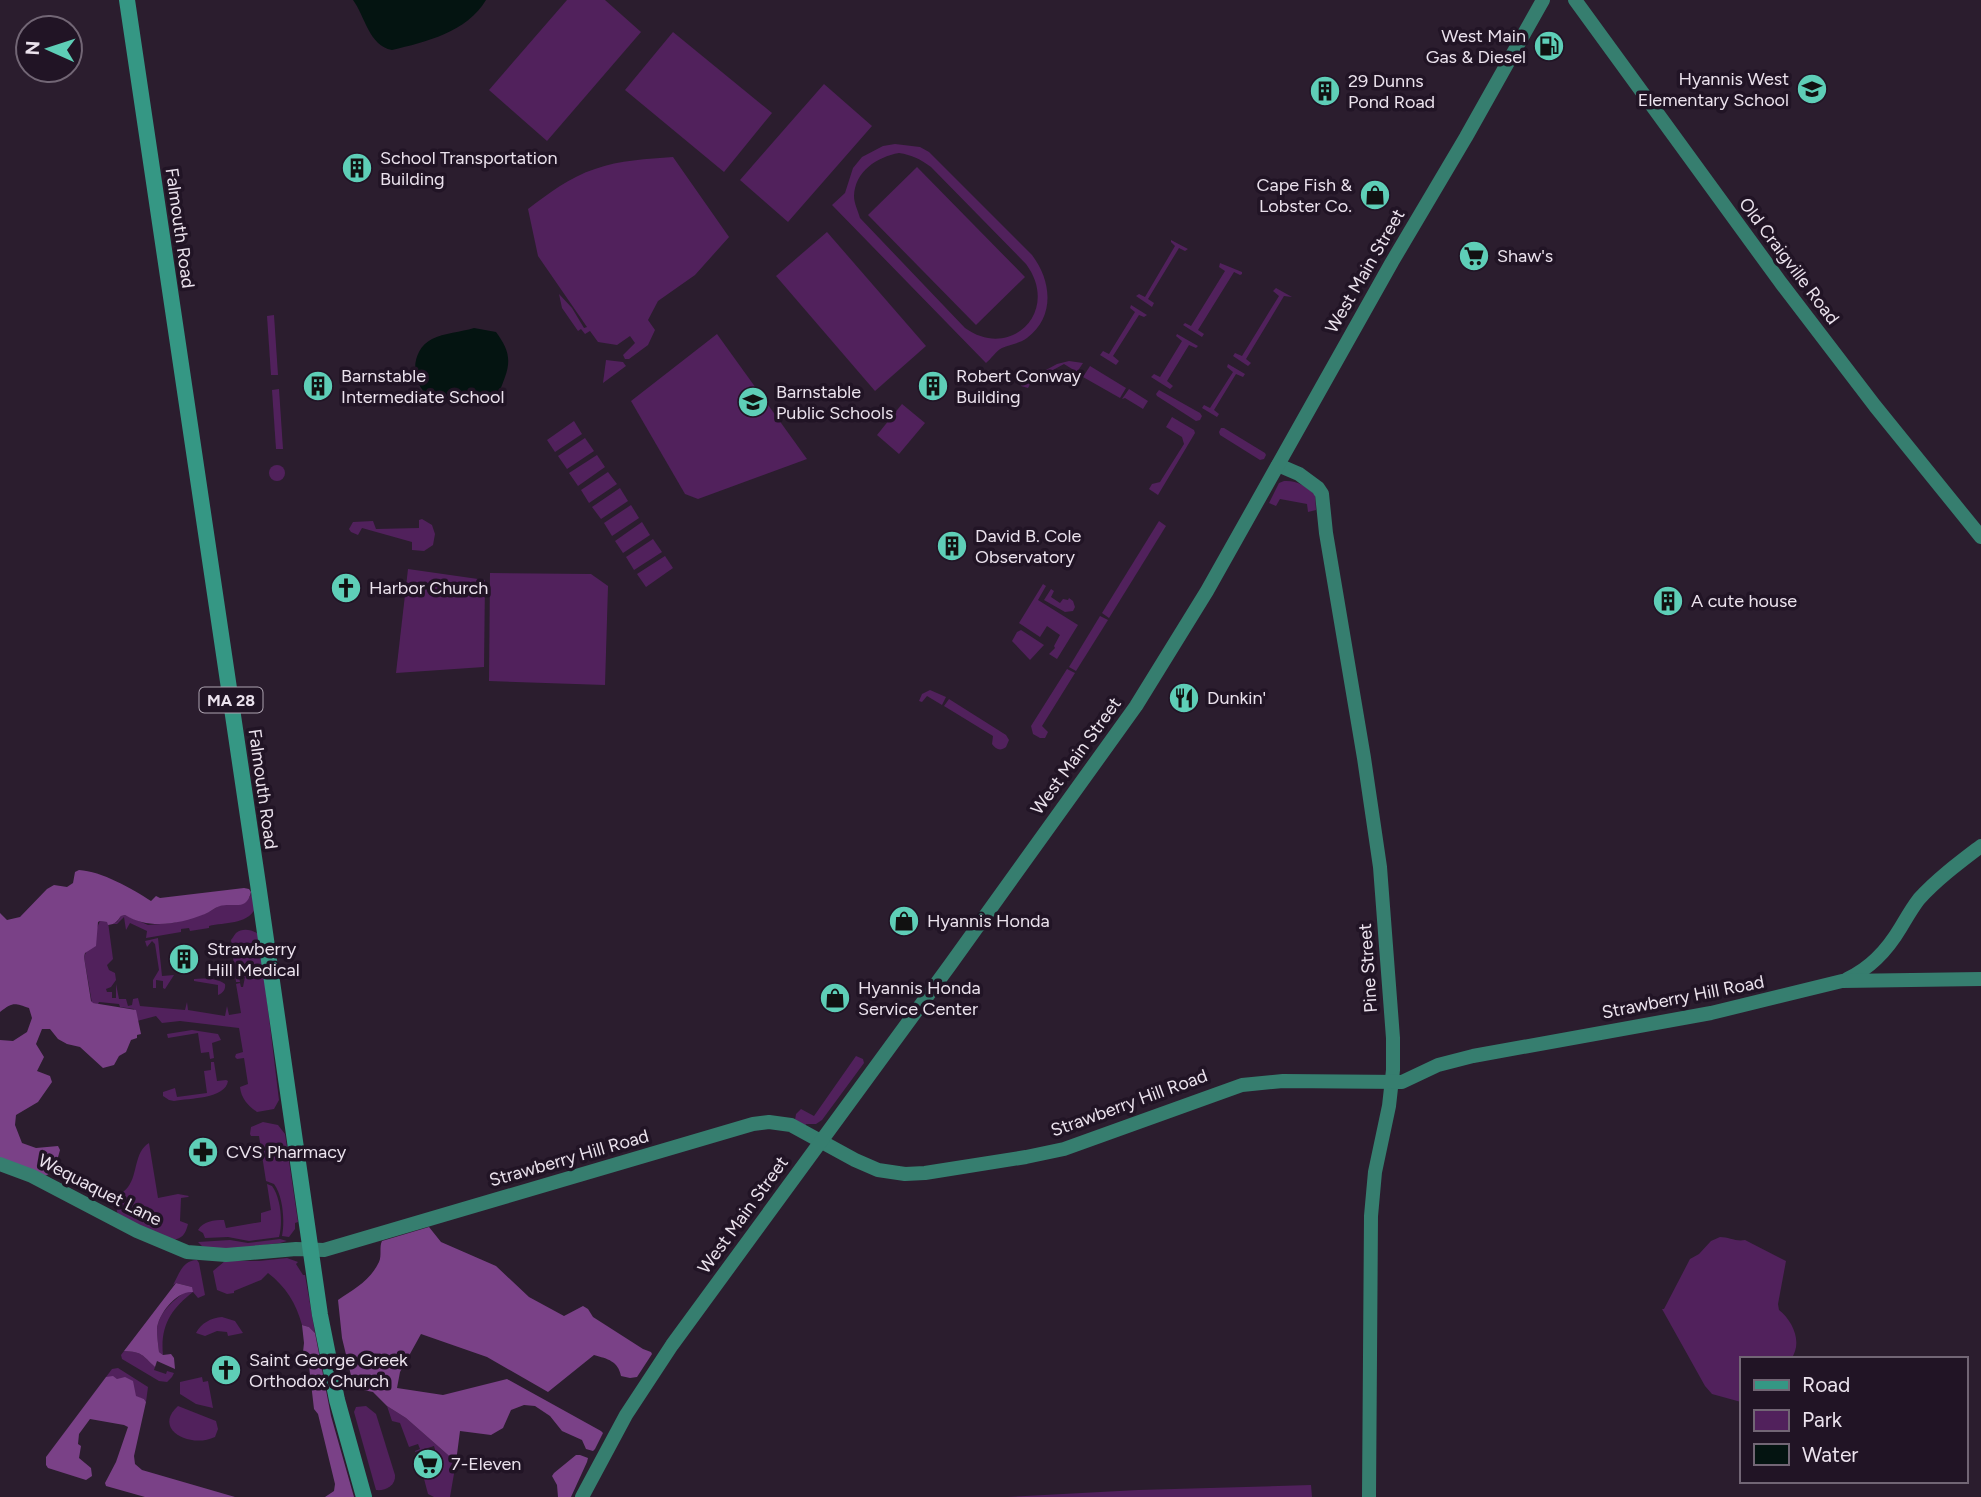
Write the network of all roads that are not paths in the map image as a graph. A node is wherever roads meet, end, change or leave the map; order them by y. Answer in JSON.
{"nodes":[{"id":1,"x":127,"y":0,"type":"edge"},
{"id":2,"x":1542,"y":0,"type":"edge"},
{"id":3,"x":1575,"y":0,"type":"edge"},
{"id":4,"x":1278,"y":465,"type":"junction"},
{"id":5,"x":1981,"y":537,"type":"edge"},
{"id":6,"x":1981,"y":846,"type":"edge"},
{"id":7,"x":1981,"y":979,"type":"edge"},
{"id":8,"x":1843,"y":981,"type":"junction"},
{"id":9,"x":1392,"y":1083,"type":"junction"},
{"id":10,"x":821,"y":1140,"type":"junction"},
{"id":11,"x":0,"y":1164,"type":"edge"},
{"id":12,"x":309,"y":1250,"type":"junction"},
{"id":13,"x":183,"y":1251,"type":"joint"},
{"id":14,"x":364,"y":1497,"type":"edge"},
{"id":15,"x":582,"y":1497,"type":"edge"},
{"id":16,"x":1369,"y":1497,"type":"edge"}],
"edges":[{"from":1,"to":12,"type":"main road","name":"Falmouth Road","number":"MA 28"},
{"from":2,"to":4,"type":"main road","name":"West Main Street"},
{"from":3,"to":5,"type":"main road","name":"Old Craigville Road"},
{"from":4,"to":9,"type":"main road","name":"Pine Street"},
{"from":4,"to":10,"type":"main road","name":"West Main Street"},
{"from":6,"to":8,"type":"main road"},
{"from":7,"to":8,"type":"main road","name":"Strawberry Hill Road"},
{"from":8,"to":9,"type":"main road","name":"Strawberry Hill Road"},
{"from":9,"to":10,"type":"main road","name":"Strawberry Hill Road"},
{"from":9,"to":16,"type":"main road","name":"Pine Street"},
{"from":10,"to":12,"type":"main road","name":"Strawberry Hill Road"},
{"from":10,"to":15,"type":"main road","name":"West Main Street"},
{"from":11,"to":13,"type":"main road","name":"Wequaquet Lane"},
{"from":12,"to":13,"type":"main road","name":"Strawberry Hill Road"},
{"from":12,"to":14,"type":"main road","name":"Falmouth Road","number":"MA 28"}]}
